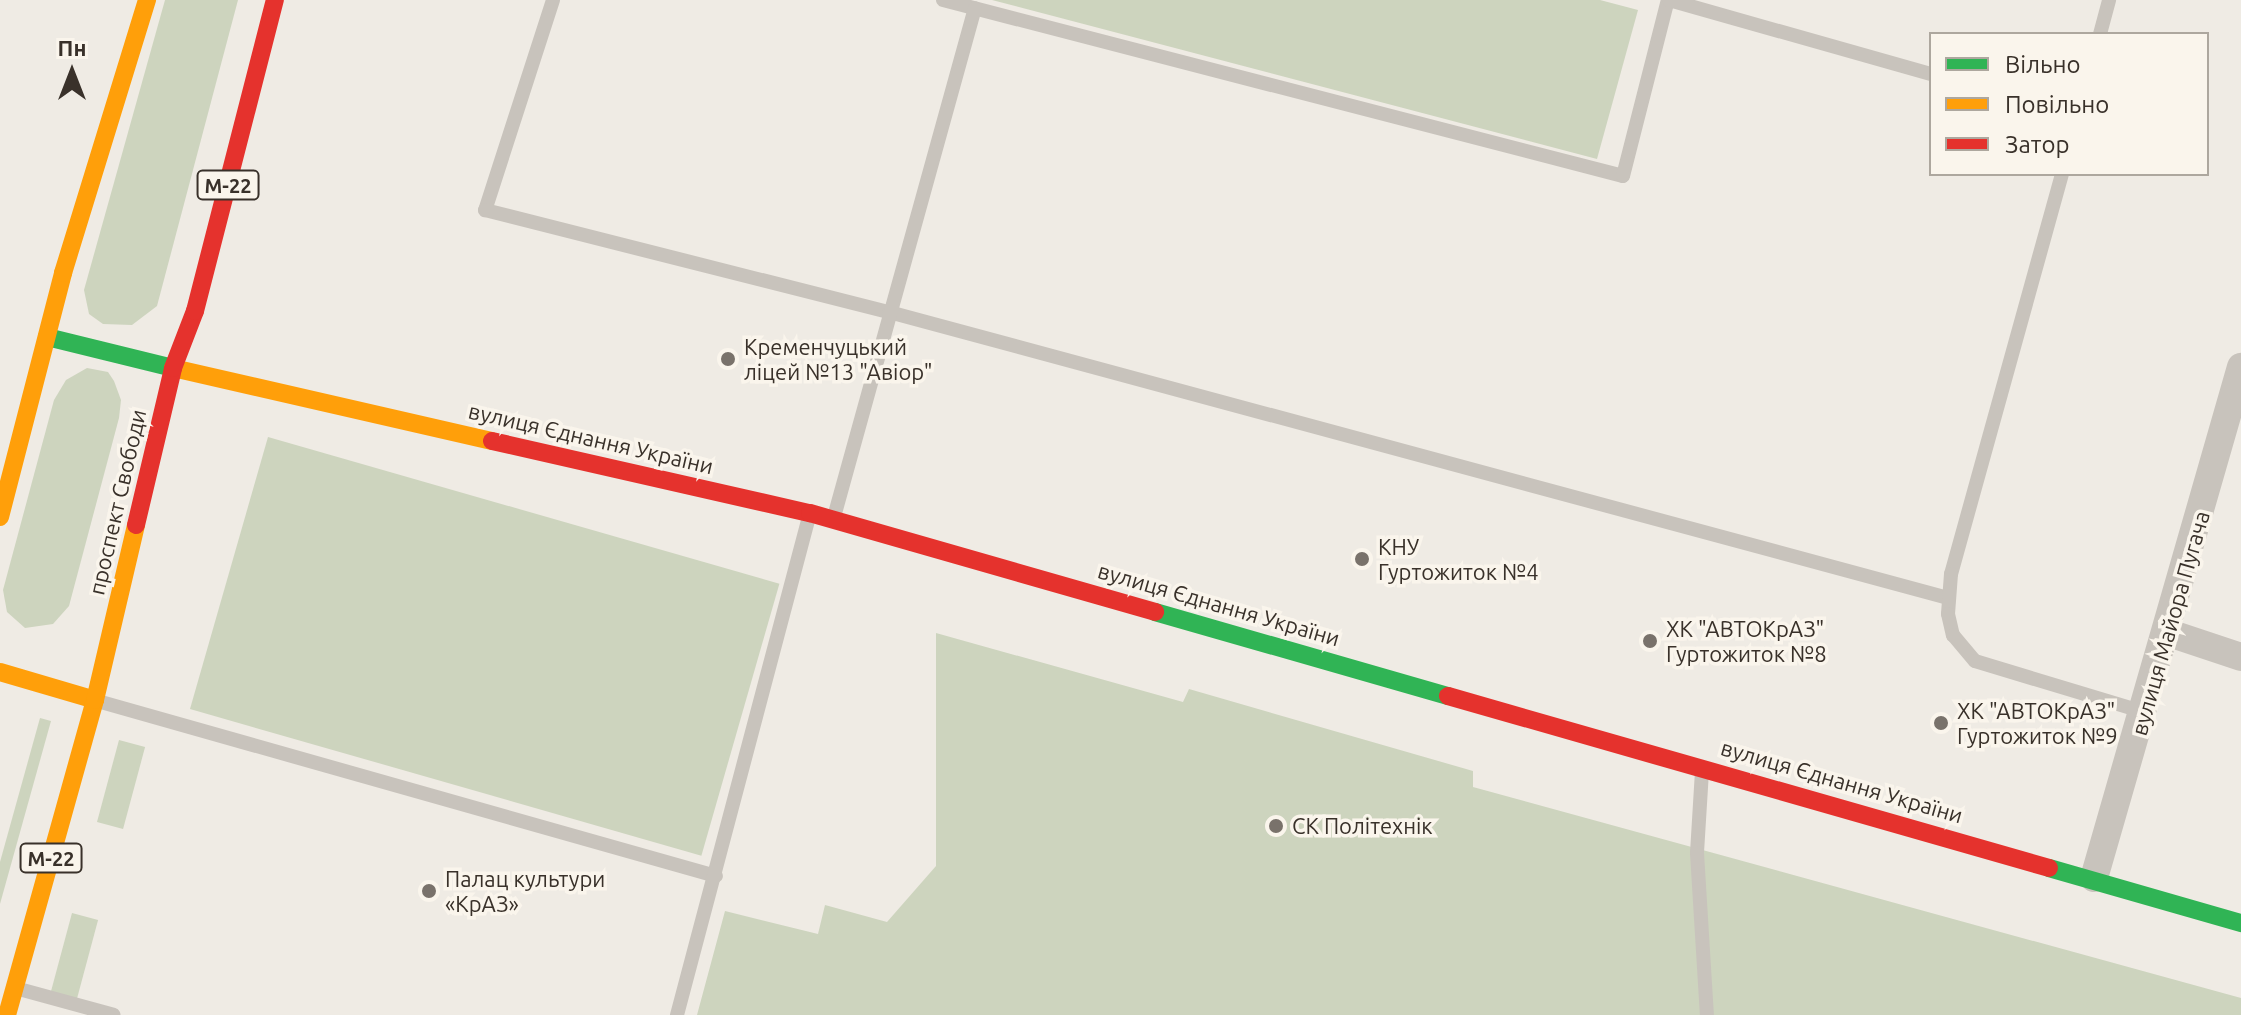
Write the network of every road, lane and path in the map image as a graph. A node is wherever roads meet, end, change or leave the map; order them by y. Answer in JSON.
{"nodes":[{"id":1,"x":147,"y":0,"type":"edge"},
{"id":2,"x":275,"y":0,"type":"edge"},
{"id":3,"x":553,"y":0,"type":"edge"},
{"id":4,"x":943,"y":0,"type":"edge"},
{"id":5,"x":1669,"y":0,"type":"edge"},
{"id":6,"x":2109,"y":0,"type":"edge"},
{"id":7,"x":975,"y":8,"type":"junction"},
{"id":8,"x":2101,"y":32,"type":"edge"},
{"id":9,"x":1929,"y":73,"type":"edge"},
{"id":10,"x":2061,"y":176,"type":"edge"},
{"id":11,"x":889,"y":312,"type":"junction"},
{"id":12,"x":47,"y":337,"type":"junction"},
{"id":13,"x":2241,"y":367,"type":"edge"},
{"id":14,"x":173,"y":368,"type":"junction"},
{"id":15,"x":810,"y":513,"type":"junction"},
{"id":16,"x":0,"y":517,"type":"edge"},
{"id":17,"x":833,"y":519,"type":"junction"},
{"id":18,"x":1948,"y":598,"type":"junction"},
{"id":19,"x":2169,"y":633,"type":"junction"},
{"id":20,"x":2241,"y":657,"type":"edge"},
{"id":21,"x":0,"y":672,"type":"edge"},
{"id":22,"x":95,"y":700,"type":"junction"},
{"id":23,"x":2145,"y":713,"type":"junction"},
{"id":24,"x":1702,"y":767,"type":"junction"},
{"id":25,"x":716,"y":876,"type":"junction"},
{"id":26,"x":2094,"y":878,"type":"junction"},
{"id":27,"x":2241,"y":923,"type":"edge"},
{"id":28,"x":14,"y":988,"type":"junction"},
{"id":29,"x":7,"y":1015,"type":"edge"},
{"id":30,"x":114,"y":1015,"type":"edge"},
{"id":31,"x":677,"y":1015,"type":"edge"},
{"id":32,"x":1707,"y":1015,"type":"edge"}],
"edges":[{"from":1,"to":12,"type":"main road"},
{"from":2,"to":14,"type":"main road","name":"проспект Свободи","number":"М-22"},
{"from":3,"to":11,"type":"lane"},
{"from":4,"to":7,"type":"lane"},
{"from":5,"to":7,"type":"lane"},
{"from":5,"to":9,"type":"lane"},
{"from":6,"to":8,"type":"lane"},
{"from":7,"to":11,"type":"lane"},
{"from":10,"to":18,"type":"lane"},
{"from":11,"to":17,"type":"lane"},
{"from":11,"to":18,"type":"lane"},
{"from":12,"to":14,"type":"main road","name":"вулиця Єднання України"},
{"from":12,"to":16,"type":"main road"},
{"from":13,"to":19,"type":"street","name":"вулиця Майора Пугача"},
{"from":14,"to":15,"type":"main road","name":"вулиця Єднання України"},
{"from":14,"to":22,"type":"main road","name":"проспект Свободи","number":"М-22"},
{"from":15,"to":17,"type":"main road","name":"вулиця Єднання України"},
{"from":15,"to":25,"type":"lane"},
{"from":17,"to":24,"type":"main road","name":"вулиця Єднання України"},
{"from":18,"to":23,"type":"lane"},
{"from":19,"to":20,"type":"street"},
{"from":19,"to":23,"type":"street","name":"вулиця Майора Пугача"},
{"from":21,"to":22,"type":"main road"},
{"from":22,"to":25,"type":"lane"},
{"from":22,"to":28,"type":"main road","name":"проспект Свободи","number":"М-22"},
{"from":23,"to":26,"type":"street","name":"вулиця Майора Пугача"},
{"from":24,"to":26,"type":"main road","name":"вулиця Єднання України"},
{"from":24,"to":32,"type":"lane"},
{"from":25,"to":31,"type":"lane"},
{"from":26,"to":27,"type":"main road","name":"вулиця Єднання України"},
{"from":28,"to":29,"type":"main road","name":"проспект Свободи","number":"М-22"},
{"from":28,"to":30,"type":"lane"}]}
